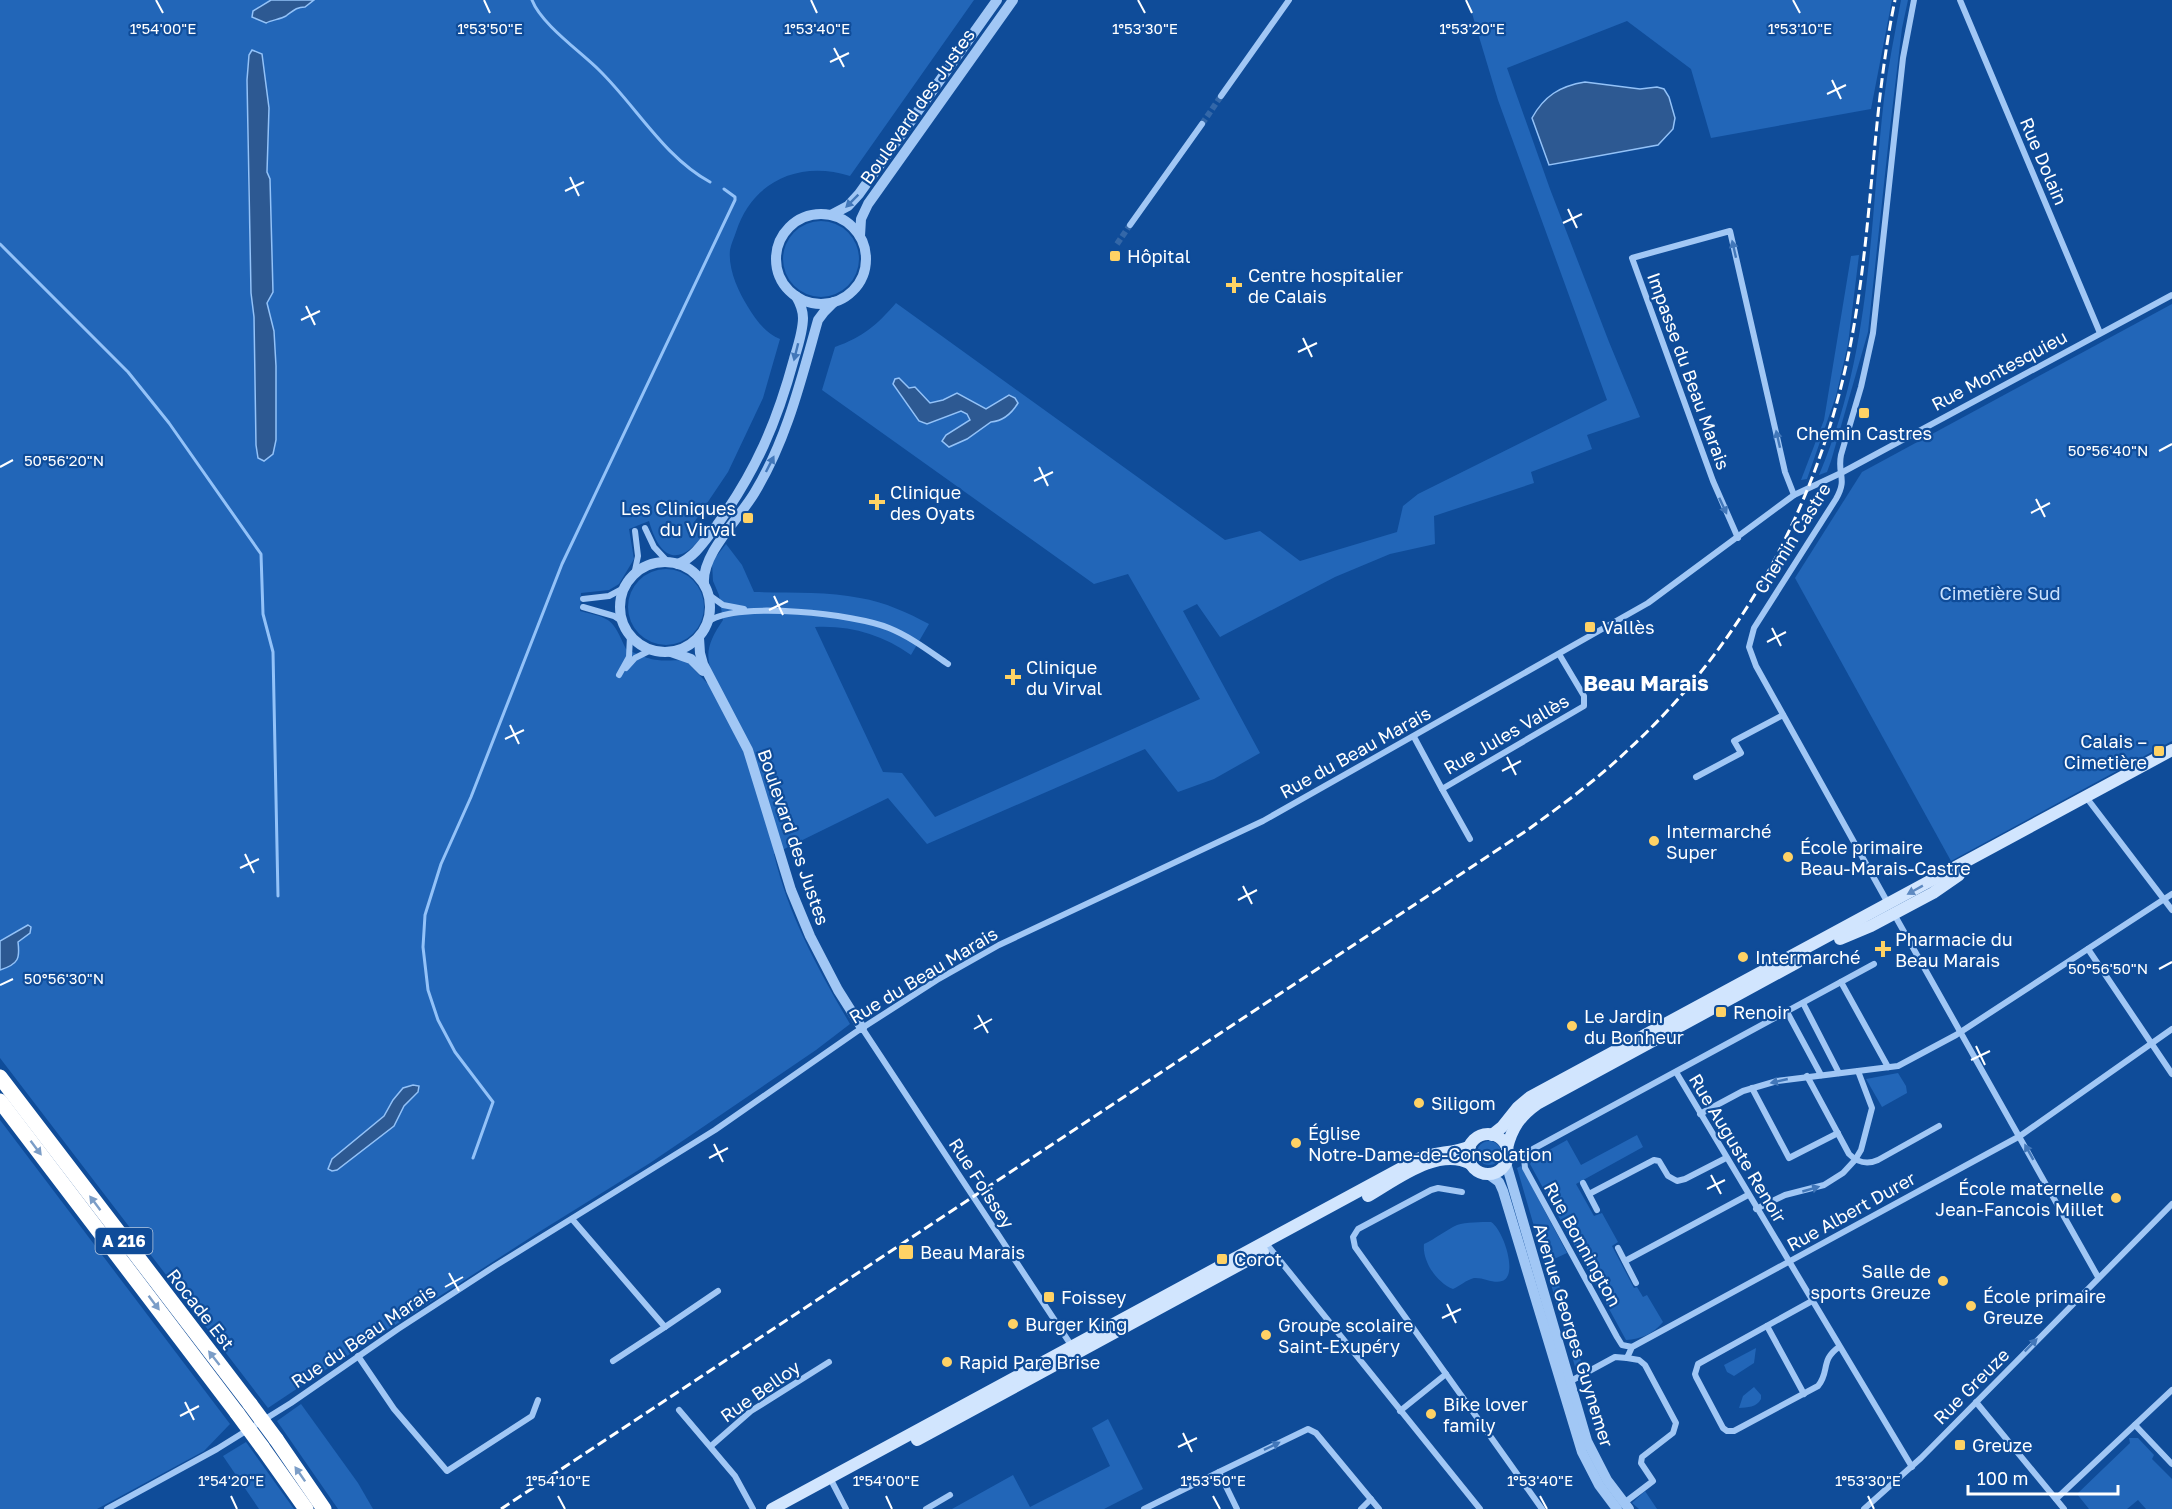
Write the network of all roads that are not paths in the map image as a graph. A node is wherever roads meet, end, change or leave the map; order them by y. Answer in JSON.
{"nodes":[{"id":1,"x":997,"y":0,"type":"edge"},
{"id":2,"x":1013,"y":0,"type":"edge"},
{"id":3,"x":1289,"y":0,"type":"edge"},
{"id":4,"x":1914,"y":0,"type":"edge"},
{"id":5,"x":1960,"y":0,"type":"edge"},
{"id":6,"x":1221,"y":96,"type":"tunnel mouth"},
{"id":7,"x":1202,"y":124,"type":"tunnel mouth"},
{"id":8,"x":831,"y":215,"type":"junction"},
{"id":9,"x":1130,"y":225,"type":"tunnel mouth"},
{"id":10,"x":860,"y":236,"type":"junction"},
{"id":11,"x":2172,"y":295,"type":"edge"},
{"id":12,"x":796,"y":296,"type":"junction"},
{"id":13,"x":834,"y":302,"type":"junction"},
{"id":14,"x":2100,"y":333,"type":"junction"},
{"id":15,"x":1841,"y":473,"type":"junction"},
{"id":16,"x":1794,"y":495,"type":"junction"},
{"id":17,"x":645,"y":528,"type":"dead end"},
{"id":18,"x":635,"y":531,"type":"dead end"},
{"id":19,"x":1738,"y":538,"type":"junction"},
{"id":20,"x":673,"y":563,"type":"junction"},
{"id":21,"x":634,"y":574,"type":"junction"},
{"id":22,"x":704,"y":583,"type":"junction"},
{"id":23,"x":624,"y":588,"type":"junction"},
{"id":24,"x":709,"y":595,"type":"junction"},
{"id":25,"x":584,"y":599,"type":"dead end"},
{"id":26,"x":583,"y":607,"type":"dead end"},
{"id":27,"x":759,"y":611,"type":"junction"},
{"id":28,"x":709,"y":621,"type":"junction"},
{"id":29,"x":622,"y":622,"type":"junction"},
{"id":30,"x":630,"y":636,"type":"junction"},
{"id":31,"x":699,"y":638,"type":"junction"},
{"id":32,"x":651,"y":650,"type":"junction"},
{"id":33,"x":670,"y":652,"type":"junction"},
{"id":34,"x":1559,"y":654,"type":"junction"},
{"id":35,"x":948,"y":664,"type":"dead end"},
{"id":36,"x":714,"y":686,"type":"junction"},
{"id":37,"x":1782,"y":715,"type":"junction"},
{"id":38,"x":1413,"y":737,"type":"junction"},
{"id":39,"x":2172,"y":750,"type":"edge"},
{"id":40,"x":2172,"y":759,"type":"edge"},
{"id":41,"x":1696,"y":777,"type":"dead end"},
{"id":42,"x":1442,"y":789,"type":"junction"},
{"id":43,"x":2088,"y":800,"type":"junction"},
{"id":44,"x":1470,"y":839,"type":"dead end"},
{"id":45,"x":2172,"y":894,"type":"edge"},
{"id":46,"x":2164,"y":899,"type":"junction"},
{"id":47,"x":1892,"y":909,"type":"junction"},
{"id":48,"x":2172,"y":910,"type":"edge"},
{"id":49,"x":2088,"y":949,"type":"junction"},
{"id":50,"x":1874,"y":964,"type":"dead end"},
{"id":51,"x":1841,"y":982,"type":"junction"},
{"id":52,"x":1803,"y":1004,"type":"junction"},
{"id":53,"x":1787,"y":1012,"type":"junction"},
{"id":54,"x":862,"y":1028,"type":"junction"},
{"id":55,"x":2172,"y":1029,"type":"edge"},
{"id":56,"x":1960,"y":1031,"type":"junction"},
{"id":57,"x":2151,"y":1044,"type":"junction"},
{"id":58,"x":1888,"y":1067,"type":"junction"},
{"id":59,"x":1858,"y":1071,"type":"junction"},
{"id":60,"x":1676,"y":1072,"type":"junction"},
{"id":61,"x":1839,"y":1073,"type":"junction"},
{"id":62,"x":2172,"y":1074,"type":"edge"},
{"id":63,"x":1821,"y":1075,"type":"junction"},
{"id":64,"x":1807,"y":1076,"type":"junction"},
{"id":65,"x":0,"y":1077,"type":"edge"},
{"id":66,"x":1752,"y":1088,"type":"junction"},
{"id":67,"x":0,"y":1101,"type":"edge"},
{"id":68,"x":1700,"y":1114,"type":"junction"},
{"id":69,"x":1939,"y":1126,"type":"dead end"},
{"id":70,"x":1838,"y":1133,"type":"junction"},
{"id":71,"x":1492,"y":1135,"type":"junction"},
{"id":72,"x":2020,"y":1136,"type":"junction"},
{"id":73,"x":1470,"y":1146,"type":"junction"},
{"id":74,"x":1507,"y":1148,"type":"junction"},
{"id":75,"x":1726,"y":1158,"type":"junction"},
{"id":76,"x":1855,"y":1160,"type":"junction"},
{"id":77,"x":1506,"y":1163,"type":"junction"},
{"id":78,"x":1471,"y":1164,"type":"junction"},
{"id":79,"x":1488,"y":1174,"type":"junction"},
{"id":80,"x":1583,"y":1183,"type":"dead end"},
{"id":81,"x":1462,"y":1192,"type":"dead end"},
{"id":82,"x":1589,"y":1194,"type":"junction"},
{"id":83,"x":1748,"y":1195,"type":"junction"},
{"id":84,"x":2172,"y":1204,"type":"edge"},
{"id":85,"x":1756,"y":1209,"type":"junction"},
{"id":86,"x":1597,"y":1210,"type":"dead end"},
{"id":87,"x":572,"y":1219,"type":"junction"},
{"id":88,"x":1267,"y":1245,"type":"junction"},
{"id":89,"x":1618,"y":1248,"type":"dead end"},
{"id":90,"x":1625,"y":1262,"type":"junction"},
{"id":91,"x":1788,"y":1263,"type":"junction"},
{"id":92,"x":2098,"y":1277,"type":"junction"},
{"id":93,"x":1636,"y":1282,"type":"dead end"},
{"id":94,"x":718,"y":1292,"type":"dead end"},
{"id":95,"x":1812,"y":1301,"type":"junction"},
{"id":96,"x":1767,"y":1326,"type":"junction"},
{"id":97,"x":665,"y":1327,"type":"junction"},
{"id":98,"x":1632,"y":1347,"type":"junction"},
{"id":99,"x":1839,"y":1347,"type":"junction"},
{"id":100,"x":1074,"y":1350,"type":"junction"},
{"id":101,"x":358,"y":1356,"type":"junction"},
{"id":102,"x":1627,"y":1358,"type":"junction"},
{"id":103,"x":613,"y":1361,"type":"dead end"},
{"id":104,"x":829,"y":1362,"type":"dead end"},
{"id":105,"x":1446,"y":1374,"type":"junction"},
{"id":106,"x":1569,"y":1382,"type":"junction"},
{"id":107,"x":2172,"y":1390,"type":"edge"},
{"id":108,"x":1804,"y":1394,"type":"junction"},
{"id":109,"x":538,"y":1400,"type":"dead end"},
{"id":110,"x":1976,"y":1402,"type":"junction"},
{"id":111,"x":244,"y":1408,"type":"junction"},
{"id":112,"x":679,"y":1410,"type":"dead end"},
{"id":113,"x":1400,"y":1411,"type":"junction"},
{"id":114,"x":2135,"y":1425,"type":"junction"},
{"id":115,"x":711,"y":1446,"type":"junction"},
{"id":116,"x":2172,"y":1464,"type":"edge"},
{"id":117,"x":1912,"y":1467,"type":"junction"},
{"id":118,"x":1219,"y":1472,"type":"junction"},
{"id":119,"x":832,"y":1481,"type":"junction"},
{"id":120,"x":950,"y":1495,"type":"dead end"},
{"id":121,"x":1371,"y":1499,"type":"junction"},
{"id":122,"x":2056,"y":1499,"type":"junction"},
{"id":123,"x":1622,"y":1508,"type":"edge"},
{"id":124,"x":106,"y":1509,"type":"edge"},
{"id":125,"x":306,"y":1509,"type":"edge"},
{"id":126,"x":324,"y":1509,"type":"edge"},
{"id":127,"x":753,"y":1509,"type":"edge"},
{"id":128,"x":772,"y":1509,"type":"edge"},
{"id":129,"x":789,"y":1509,"type":"edge"},
{"id":130,"x":846,"y":1509,"type":"edge"},
{"id":131,"x":926,"y":1509,"type":"edge"},
{"id":132,"x":1144,"y":1509,"type":"edge"},
{"id":133,"x":1238,"y":1509,"type":"edge"},
{"id":134,"x":1361,"y":1509,"type":"edge"},
{"id":135,"x":1379,"y":1509,"type":"edge"},
{"id":136,"x":1480,"y":1509,"type":"edge"},
{"id":137,"x":1542,"y":1509,"type":"edge"},
{"id":138,"x":1864,"y":1509,"type":"edge"},
{"id":139,"x":2064,"y":1509,"type":"edge"}],
"edges":[{"from":1,"to":8,"type":"street","name":"Boulevard des Justes","one_way":true},
{"from":2,"to":10,"type":"street","name":"Boulevard des Justes"},
{"from":3,"to":6,"type":"street"},
{"from":4,"to":15,"type":"street","name":"Chemin Castre"},
{"from":5,"to":14,"type":"street","name":"Rue Dolain"},
{"from":7,"to":9,"type":"street"},
{"from":8,"to":10,"type":"street"},
{"from":8,"to":12,"type":"street"},
{"from":10,"to":13,"type":"street"},
{"from":11,"to":14,"type":"street","name":"Rue Montesquieu"},
{"from":12,"to":13,"type":"street"},
{"from":12,"to":20,"type":"street","one_way":true},
{"from":22,"to":13,"type":"street","one_way":true},
{"from":14,"to":15,"type":"street","name":"Rue Montesquieu"},
{"from":15,"to":16,"type":"street","name":"Rue du Beau Marais"},
{"from":15,"to":37,"type":"street","name":"Chemin Castre"},
{"from":16,"to":19,"type":"street","name":"Rue du Beau Marais"},
{"from":16,"to":19,"type":"street","name":"Impasse du Beau Marais","one_way":true},
{"from":17,"to":20,"type":"street"},
{"from":18,"to":21,"type":"street"},
{"from":19,"to":34,"type":"street","name":"Rue du Beau Marais"},
{"from":20,"to":21,"type":"street"},
{"from":20,"to":22,"type":"street"},
{"from":21,"to":23,"type":"street"},
{"from":22,"to":24,"type":"street"},
{"from":23,"to":25,"type":"street"},
{"from":23,"to":29,"type":"street"},
{"from":24,"to":27,"type":"street"},
{"from":24,"to":28,"type":"street"},
{"from":26,"to":29,"type":"street"},
{"from":27,"to":28,"type":"street"},
{"from":27,"to":35,"type":"street"},
{"from":28,"to":31,"type":"street"},
{"from":29,"to":30,"type":"street"},
{"from":30,"to":32,"type":"street"},
{"from":30,"to":32,"type":"street"},
{"from":31,"to":33,"type":"street"},
{"from":31,"to":36,"type":"street","name":"Boulevard des Justes"},
{"from":32,"to":33,"type":"street"},
{"from":33,"to":36,"type":"street","name":"Boulevard des Justes"},
{"from":34,"to":38,"type":"street","name":"Rue du Beau Marais"},
{"from":34,"to":42,"type":"street","name":"Rue Jules Vallès"},
{"from":36,"to":54,"type":"street","name":"Boulevard des Justes"},
{"from":37,"to":41,"type":"street"},
{"from":37,"to":47,"type":"street","name":"Chemin Castre"},
{"from":38,"to":42,"type":"street","name":"Rue Jules Vallès"},
{"from":38,"to":54,"type":"street","name":"Rue du Beau Marais"},
{"from":39,"to":43,"type":"main road"},
{"from":40,"to":43,"type":"main road"},
{"from":42,"to":44,"type":"street"},
{"from":43,"to":46,"type":"street"},
{"from":43,"to":47,"type":"main road"},
{"from":45,"to":46,"type":"street"},
{"from":46,"to":48,"type":"street"},
{"from":46,"to":49,"type":"street"},
{"from":47,"to":56,"type":"street","name":"Chemin Castre"},
{"from":47,"to":71,"type":"main road"},
{"from":47,"to":74,"type":"main road"},
{"from":49,"to":56,"type":"street"},
{"from":49,"to":57,"type":"street"},
{"from":50,"to":51,"type":"street"},
{"from":51,"to":52,"type":"street"},
{"from":51,"to":58,"type":"street"},
{"from":52,"to":53,"type":"street"},
{"from":52,"to":61,"type":"street"},
{"from":53,"to":60,"type":"street"},
{"from":53,"to":63,"type":"street"},
{"from":54,"to":87,"type":"street","name":"Rue du Beau Marais"},
{"from":54,"to":100,"type":"street","name":"Rue Foissey"},
{"from":55,"to":57,"type":"street","name":"Rue Albert Durer"},
{"from":56,"to":58,"type":"street"},
{"from":56,"to":72,"type":"street","name":"Chemin Castre"},
{"from":57,"to":62,"type":"street"},
{"from":57,"to":72,"type":"street","name":"Rue Albert Durer"},
{"from":58,"to":59,"type":"street"},
{"from":59,"to":61,"type":"street"},
{"from":59,"to":76,"type":"street"},
{"from":60,"to":68,"type":"street","name":"Rue Auguste Renoir"},
{"from":60,"to":98,"type":"street","name":"Rue Bonnington"},
{"from":61,"to":63,"type":"street"},
{"from":63,"to":64,"type":"street"},
{"from":64,"to":66,"type":"street","one_way":true},
{"from":64,"to":70,"type":"street"},
{"from":111,"to":65,"type":"highway","name":"Rocade Est","number":"A 216","one_way":true},
{"from":66,"to":68,"type":"street"},
{"from":66,"to":70,"type":"street"},
{"from":67,"to":111,"type":"highway","name":"Rocade Est","number":"A 216","one_way":true},
{"from":68,"to":75,"type":"street","name":"Rue Auguste Renoir"},
{"from":69,"to":76,"type":"street"},
{"from":70,"to":76,"type":"street"},
{"from":71,"to":73,"type":"main road"},
{"from":71,"to":74,"type":"main road"},
{"from":72,"to":91,"type":"street","name":"Rue Albert Durer"},
{"from":92,"to":72,"type":"street","name":"Chemin Castre","one_way":true},
{"from":73,"to":78,"type":"main road"},
{"from":73,"to":88,"type":"main road"},
{"from":74,"to":77,"type":"main road"},
{"from":75,"to":82,"type":"street"},
{"from":75,"to":83,"type":"street","name":"Rue Auguste Renoir"},
{"from":85,"to":76,"type":"street","one_way":true},
{"from":77,"to":79,"type":"main road"},
{"from":77,"to":106,"type":"street","name":"Avenue Georges Guynemer"},
{"from":78,"to":79,"type":"main road"},
{"from":78,"to":88,"type":"main road"},
{"from":79,"to":123,"type":"street","name":"Avenue Georges Guynemer"},
{"from":80,"to":82,"type":"street"},
{"from":81,"to":105,"type":"street"},
{"from":82,"to":86,"type":"street"},
{"from":83,"to":85,"type":"street","name":"Rue Auguste Renoir"},
{"from":83,"to":90,"type":"street"},
{"from":84,"to":92,"type":"street","name":"Rue Greuze"},
{"from":85,"to":91,"type":"street","name":"Rue Auguste Renoir"},
{"from":87,"to":97,"type":"street"},
{"from":87,"to":101,"type":"street","name":"Rue du Beau Marais"},
{"from":88,"to":100,"type":"main road"},
{"from":88,"to":113,"type":"street"},
{"from":89,"to":90,"type":"street"},
{"from":90,"to":93,"type":"street"},
{"from":91,"to":95,"type":"street","name":"Rue Auguste Renoir"},
{"from":91,"to":98,"type":"street","name":"Rue Albert Durer"},
{"from":110,"to":92,"type":"street","name":"Rue Greuze","one_way":true},
{"from":94,"to":97,"type":"street"},
{"from":95,"to":96,"type":"street"},
{"from":95,"to":99,"type":"street","name":"Rue Auguste Renoir"},
{"from":96,"to":108,"type":"street"},
{"from":96,"to":108,"type":"street"},
{"from":97,"to":103,"type":"street"},
{"from":98,"to":102,"type":"street"},
{"from":99,"to":108,"type":"street"},
{"from":99,"to":117,"type":"street","name":"Rue Auguste Renoir"},
{"from":100,"to":119,"type":"main road"},
{"from":101,"to":109,"type":"street"},
{"from":101,"to":124,"type":"street","name":"Rue du Beau Marais"},
{"from":102,"to":106,"type":"street"},
{"from":102,"to":123,"type":"street"},
{"from":104,"to":115,"type":"street","name":"Rue Belloy"},
{"from":105,"to":113,"type":"street"},
{"from":105,"to":137,"type":"street"},
{"from":106,"to":123,"type":"street","name":"Avenue Georges Guynemer"},
{"from":107,"to":114,"type":"street"},
{"from":110,"to":117,"type":"street","name":"Rue Greuze"},
{"from":110,"to":122,"type":"street"},
{"from":111,"to":125,"type":"highway","name":"Rocade Est","number":"A 216","bridge":true},
{"from":126,"to":111,"type":"highway","name":"Rocade Est","number":"A 216","one_way":true,"bridge":true},
{"from":112,"to":115,"type":"street"},
{"from":113,"to":136,"type":"street"},
{"from":114,"to":116,"type":"street"},
{"from":114,"to":122,"type":"street"},
{"from":115,"to":127,"type":"street"},
{"from":117,"to":138,"type":"street","name":"Rue Greuze"},
{"from":118,"to":121,"type":"street","one_way":true},
{"from":118,"to":132,"type":"street"},
{"from":118,"to":133,"type":"street"},
{"from":119,"to":128,"type":"main road"},
{"from":119,"to":129,"type":"main road"},
{"from":119,"to":130,"type":"street"},
{"from":120,"to":131,"type":"street"},
{"from":121,"to":134,"type":"street"},
{"from":121,"to":135,"type":"street"},
{"from":122,"to":139,"type":"street"}]}
